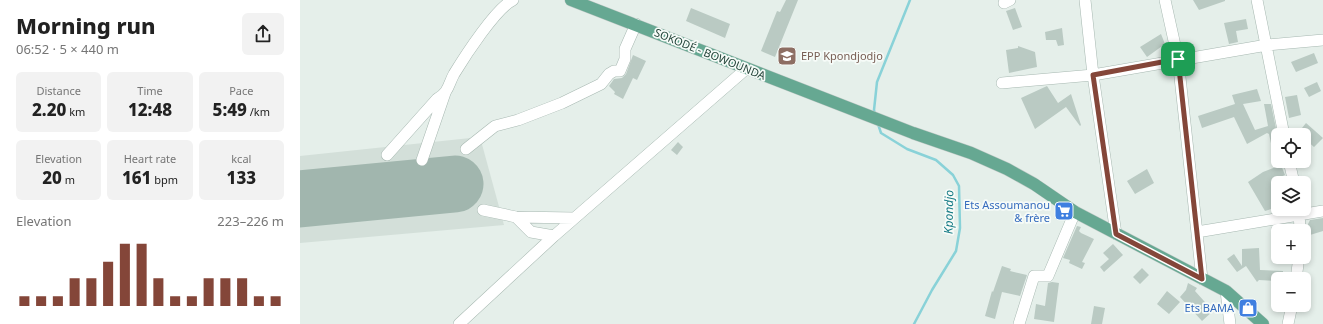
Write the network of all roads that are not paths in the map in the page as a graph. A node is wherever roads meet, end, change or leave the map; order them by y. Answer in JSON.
{"nodes":[{"id":1,"x":514,"y":0,"type":"edge"},
{"id":2,"x":571,"y":0,"type":"edge"},
{"id":3,"x":1085,"y":0,"type":"edge"},
{"id":4,"x":1164,"y":0,"type":"edge"},
{"id":5,"x":1257,"y":0,"type":"edge"},
{"id":6,"x":636,"y":24,"type":"junction"},
{"id":7,"x":1323,"y":40,"type":"edge"},
{"id":8,"x":1267,"y":45,"type":"junction"},
{"id":9,"x":1178,"y":59,"type":"junction"},
{"id":10,"x":746,"y":69,"type":"junction"},
{"id":11,"x":1093,"y":75,"type":"junction"},
{"id":12,"x":1002,"y":83,"type":"dead end"},
{"id":13,"x":445,"y":94,"type":"junction"},
{"id":14,"x":1283,"y":128,"type":"edge"},
{"id":15,"x":466,"y":149,"type":"dead end"},
{"id":16,"x":387,"y":155,"type":"dead end"},
{"id":17,"x":422,"y":160,"type":"dead end"},
{"id":18,"x":483,"y":210,"type":"dead end"},
{"id":19,"x":1323,"y":211,"type":"edge"},
{"id":20,"x":1075,"y":212,"type":"junction"},
{"id":21,"x":1311,"y":212,"type":"edge"},
{"id":22,"x":1279,"y":216,"type":"edge"},
{"id":23,"x":516,"y":217,"type":"junction"},
{"id":24,"x":574,"y":218,"type":"junction"},
{"id":25,"x":1197,"y":232,"type":"junction"},
{"id":26,"x":1116,"y":234,"type":"junction"},
{"id":27,"x":554,"y":236,"type":"junction"},
{"id":28,"x":1202,"y":279,"type":"junction"},
{"id":29,"x":1226,"y":291,"type":"junction"},
{"id":30,"x":1291,"y":312,"type":"edge"},
{"id":31,"x":459,"y":324,"type":"edge"},
{"id":32,"x":1019,"y":324,"type":"edge"},
{"id":33,"x":1230,"y":324,"type":"edge"},
{"id":34,"x":1263,"y":324,"type":"edge"},
{"id":35,"x":1288,"y":324,"type":"edge"}],
"edges":[{"from":1,"to":13,"type":"street"},
{"from":2,"to":6,"type":"main road","name":"SOKODÉ - BOWOUNDA"},
{"from":3,"to":11,"type":"street"},
{"from":4,"to":9,"type":"street"},
{"from":5,"to":8,"type":"street"},
{"from":6,"to":10,"type":"main road","name":"SOKODÉ - BOWOUNDA"},
{"from":6,"to":15,"type":"street"},
{"from":7,"to":8,"type":"street"},
{"from":8,"to":9,"type":"street"},
{"from":8,"to":14,"type":"street"},
{"from":9,"to":11,"type":"street"},
{"from":9,"to":25,"type":"street"},
{"from":10,"to":20,"type":"main road","name":"SOKODÉ - BOWOUNDA"},
{"from":10,"to":24,"type":"street"},
{"from":11,"to":12,"type":"street"},
{"from":11,"to":26,"type":"street"},
{"from":13,"to":16,"type":"street"},
{"from":13,"to":17,"type":"street"},
{"from":18,"to":23,"type":"street"},
{"from":19,"to":21,"type":"street"},
{"from":20,"to":26,"type":"main road","name":"SOKODÉ - BOWOUNDA"},
{"from":20,"to":32,"type":"street"},
{"from":22,"to":25,"type":"street"},
{"from":23,"to":24,"type":"street"},
{"from":23,"to":27,"type":"street"},
{"from":24,"to":27,"type":"street"},
{"from":25,"to":28,"type":"street"},
{"from":26,"to":28,"type":"main road","name":"SOKODÉ - BOWOUNDA"},
{"from":27,"to":31,"type":"street"},
{"from":28,"to":29,"type":"main road","name":"SOKODÉ - BOWOUNDA"},
{"from":29,"to":33,"type":"street"},
{"from":29,"to":34,"type":"main road","name":"SOKODÉ - BOWOUNDA"},
{"from":30,"to":35,"type":"street"}]}
